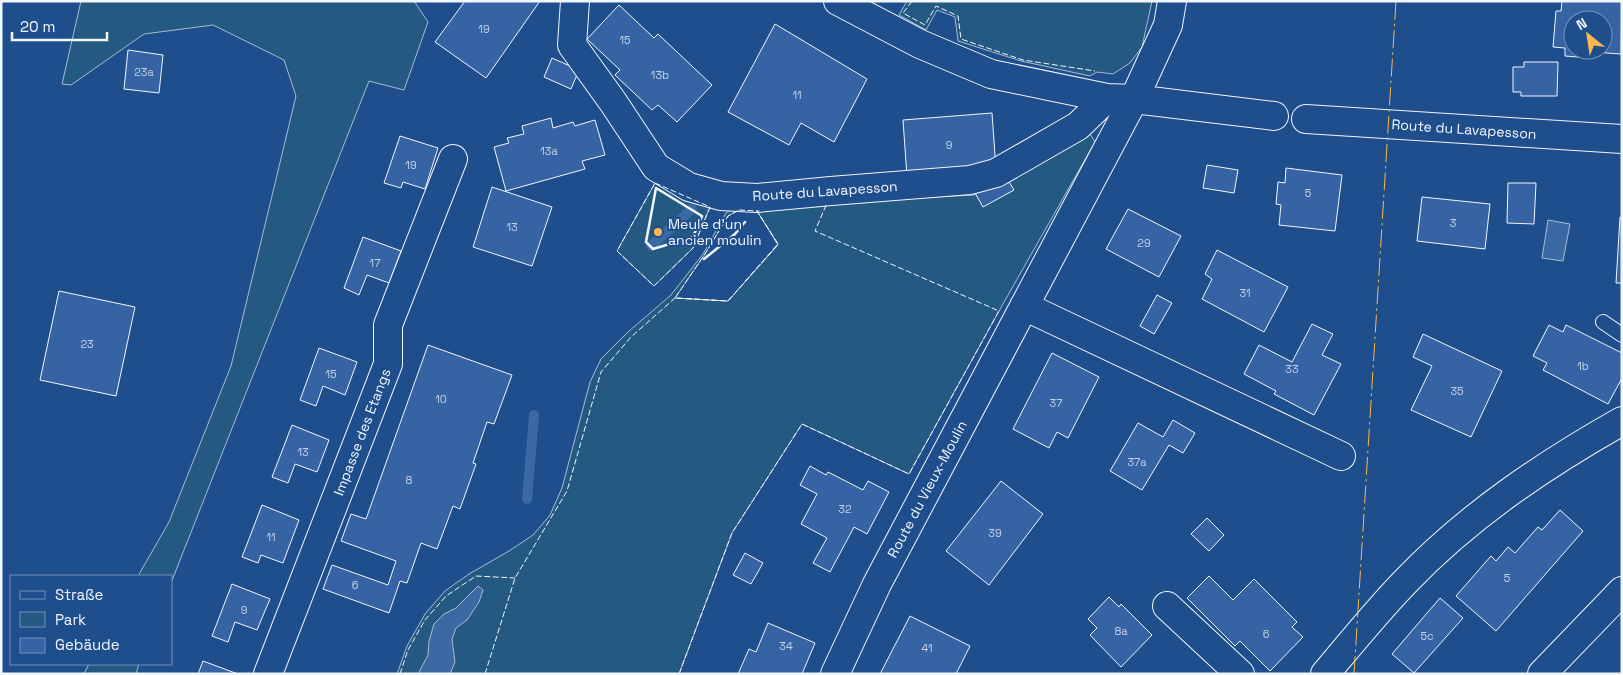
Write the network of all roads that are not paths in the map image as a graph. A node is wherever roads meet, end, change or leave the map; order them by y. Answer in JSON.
{"nodes":[{"id":1,"x":575,"y":1,"type":"edge"},
{"id":2,"x":838,"y":1,"type":"edge"},
{"id":3,"x":1172,"y":1,"type":"edge"},
{"id":4,"x":1107,"y":98,"type":"junction"},
{"id":5,"x":1134,"y":99,"type":"junction"},
{"id":6,"x":1274,"y":116,"type":"dead end"},
{"id":7,"x":1306,"y":119,"type":"dead end"},
{"id":8,"x":1622,"y":139,"type":"edge"},
{"id":9,"x":453,"y":159,"type":"dead end"},
{"id":10,"x":1024,"y":306,"type":"junction"},
{"id":11,"x":1603,"y":322,"type":"dead end"},
{"id":12,"x":1622,"y":335,"type":"edge"},
{"id":13,"x":1622,"y":421,"type":"edge"},
{"id":14,"x":1341,"y":456,"type":"dead end"},
{"id":15,"x":1622,"y":591,"type":"edge"},
{"id":16,"x":1167,"y":606,"type":"dead end"},
{"id":17,"x":268,"y":674,"type":"edge"},
{"id":18,"x":835,"y":674,"type":"edge"},
{"id":19,"x":1240,"y":674,"type":"edge"},
{"id":20,"x":1325,"y":674,"type":"edge"},
{"id":21,"x":1542,"y":674,"type":"edge"}],
"edges":[{"from":1,"to":4,"type":"street","name":"Route du Lavapesson"},
{"from":2,"to":4,"type":"street"},
{"from":3,"to":5,"type":"street","name":"Route du Vieux-Moulin"},
{"from":4,"to":5,"type":"street"},
{"from":5,"to":6,"type":"street"},
{"from":5,"to":10,"type":"street","name":"Route du Vieux-Moulin"},
{"from":7,"to":8,"type":"street","name":"Route du Lavapesson"},
{"from":9,"to":17,"type":"street","name":"Impasse des Etangs"},
{"from":10,"to":14,"type":"street"},
{"from":10,"to":18,"type":"street","name":"Route du Vieux-Moulin"},
{"from":11,"to":12,"type":"lane"},
{"from":13,"to":20,"type":"street"},
{"from":15,"to":21,"type":"street"},
{"from":16,"to":19,"type":"street"}]}
